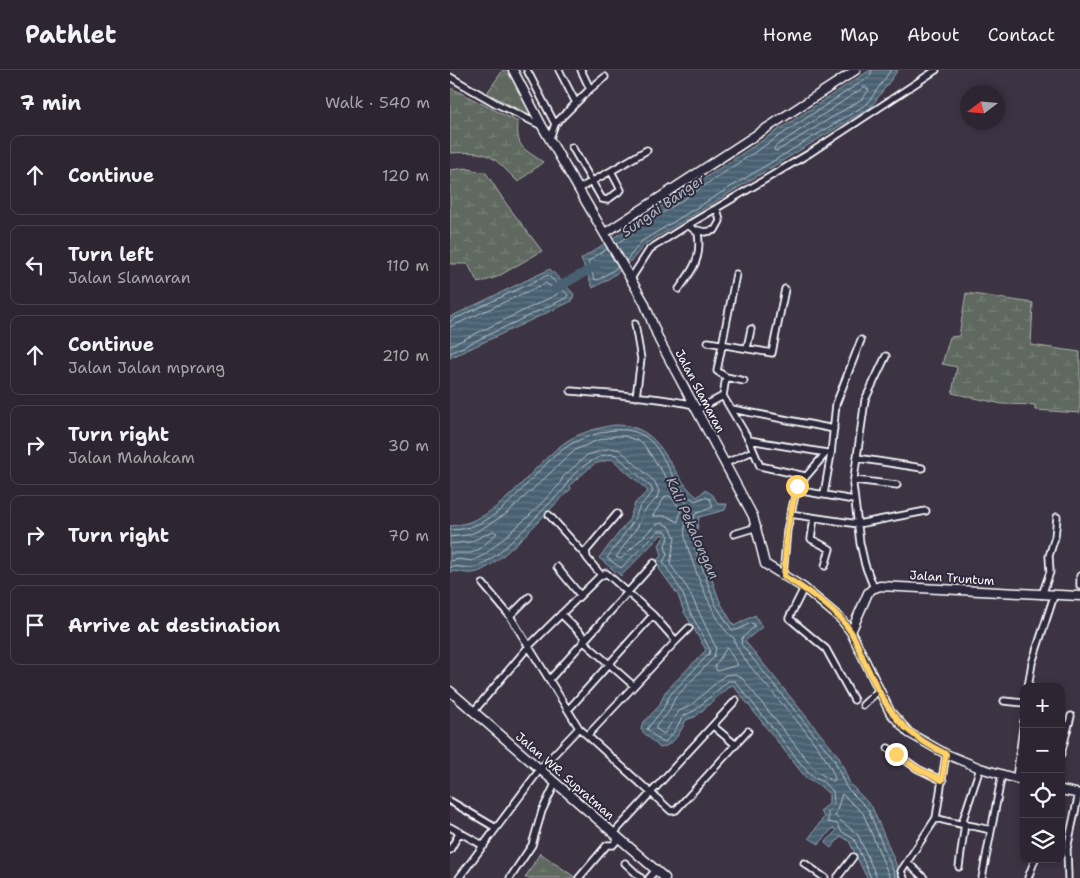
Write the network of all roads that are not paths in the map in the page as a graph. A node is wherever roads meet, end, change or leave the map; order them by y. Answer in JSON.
{"nodes":[{"id":1,"x":513,"y":70,"type":"edge"},
{"id":2,"x":528,"y":70,"type":"edge"},
{"id":3,"x":559,"y":70,"type":"edge"},
{"id":4,"x":580,"y":70,"type":"edge"},
{"id":5,"x":856,"y":70,"type":"edge"},
{"id":6,"x":936,"y":70,"type":"edge"},
{"id":7,"x":450,"y":77,"type":"edge"},
{"id":8,"x":606,"y":77,"type":"dead end"},
{"id":9,"x":590,"y":89,"type":"junction"},
{"id":10,"x":575,"y":101,"type":"junction"},
{"id":11,"x":555,"y":124,"type":"junction"},
{"id":12,"x":542,"y":126,"type":"junction"},
{"id":13,"x":550,"y":138,"type":"junction"},
{"id":14,"x":572,"y":147,"type":"dead end"},
{"id":15,"x":647,"y":150,"type":"dead end"},
{"id":16,"x":611,"y":170,"type":"junction"},
{"id":17,"x":592,"y":182,"type":"junction"},
{"id":18,"x":580,"y":188,"type":"junction"},
{"id":19,"x":717,"y":208,"type":"junction"},
{"id":20,"x":688,"y":225,"type":"junction"},
{"id":21,"x":697,"y":230,"type":"junction"},
{"id":22,"x":606,"y":236,"type":"junction"},
{"id":23,"x":736,"y":274,"type":"dead end"},
{"id":24,"x":628,"y":277,"type":"junction"},
{"id":25,"x":678,"y":289,"type":"dead end"},
{"id":26,"x":785,"y":289,"type":"dead end"},
{"id":27,"x":635,"y":324,"type":"dead end"},
{"id":28,"x":751,"y":329,"type":"dead end"},
{"id":29,"x":861,"y":340,"type":"dead end"},
{"id":30,"x":708,"y":342,"type":"dead end"},
{"id":31,"x":722,"y":344,"type":"junction"},
{"id":32,"x":747,"y":348,"type":"junction"},
{"id":33,"x":886,"y":356,"type":"dead end"},
{"id":34,"x":726,"y":377,"type":"junction"},
{"id":35,"x":744,"y":381,"type":"dead end"},
{"id":36,"x":571,"y":391,"type":"dead end"},
{"id":37,"x":723,"y":396,"type":"junction"},
{"id":38,"x":636,"y":397,"type":"junction"},
{"id":39,"x":696,"y":407,"type":"junction"},
{"id":40,"x":732,"y":409,"type":"junction"},
{"id":41,"x":834,"y":429,"type":"junction"},
{"id":42,"x":749,"y":440,"type":"junction"},
{"id":43,"x":753,"y":451,"type":"junction"},
{"id":44,"x":828,"y":454,"type":"junction"},
{"id":45,"x":857,"y":458,"type":"junction"},
{"id":46,"x":726,"y":463,"type":"junction"},
{"id":47,"x":922,"y":468,"type":"dead end"},
{"id":48,"x":805,"y":476,"type":"junction"},
{"id":49,"x":854,"y":480,"type":"junction"},
{"id":50,"x":897,"y":485,"type":"dead end"},
{"id":51,"x":796,"y":490,"type":"junction"},
{"id":52,"x":824,"y":494,"type":"junction"},
{"id":53,"x":854,"y":500,"type":"junction"},
{"id":54,"x":926,"y":511,"type":"dead end"},
{"id":55,"x":618,"y":514,"type":"dead end"},
{"id":56,"x":790,"y":514,"type":"junction"},
{"id":57,"x":549,"y":515,"type":"dead end"},
{"id":58,"x":1057,"y":517,"type":"dead end"},
{"id":59,"x":814,"y":518,"type":"junction"},
{"id":60,"x":858,"y":524,"type":"junction"},
{"id":61,"x":757,"y":527,"type":"junction"},
{"id":62,"x":734,"y":534,"type":"dead end"},
{"id":63,"x":586,"y":556,"type":"junction"},
{"id":64,"x":654,"y":563,"type":"dead end"},
{"id":65,"x":825,"y":566,"type":"dead end"},
{"id":66,"x":557,"y":568,"type":"dead end"},
{"id":67,"x":601,"y":575,"type":"junction"},
{"id":68,"x":784,"y":576,"type":"junction"},
{"id":69,"x":1080,"y":576,"type":"edge"},
{"id":70,"x":483,"y":584,"type":"dead end"},
{"id":71,"x":1080,"y":586,"type":"edge"},
{"id":72,"x":804,"y":588,"type":"junction"},
{"id":73,"x":874,"y":588,"type":"junction"},
{"id":74,"x":626,"y":592,"type":"junction"},
{"id":75,"x":1042,"y":595,"type":"junction"},
{"id":76,"x":580,"y":596,"type":"junction"},
{"id":77,"x":1054,"y":596,"type":"junction"},
{"id":78,"x":1080,"y":596,"type":"edge"},
{"id":79,"x":529,"y":597,"type":"dead end"},
{"id":80,"x":561,"y":614,"type":"junction"},
{"id":81,"x":653,"y":615,"type":"junction"},
{"id":82,"x":510,"y":616,"type":"junction"},
{"id":83,"x":689,"y":628,"type":"dead end"},
{"id":84,"x":851,"y":632,"type":"junction"},
{"id":85,"x":584,"y":639,"type":"junction"},
{"id":86,"x":676,"y":641,"type":"junction"},
{"id":87,"x":529,"y":646,"type":"junction"},
{"id":88,"x":609,"y":663,"type":"junction"},
{"id":89,"x":550,"y":679,"type":"junction"},
{"id":90,"x":1029,"y":683,"type":"edge"},
{"id":91,"x":634,"y":686,"type":"junction"},
{"id":92,"x":878,"y":691,"type":"junction"},
{"id":93,"x":451,"y":693,"type":"edge"},
{"id":94,"x":736,"y":700,"type":"dead end"},
{"id":95,"x":854,"y":700,"type":"dead end"},
{"id":96,"x":1004,"y":701,"type":"dead end"},
{"id":97,"x":1020,"y":703,"type":"edge"},
{"id":98,"x":863,"y":704,"type":"dead end"},
{"id":99,"x":568,"y":710,"type":"junction"},
{"id":100,"x":474,"y":711,"type":"junction"},
{"id":101,"x":1071,"y":716,"type":"dead end"},
{"id":102,"x":712,"y":726,"type":"junction"},
{"id":103,"x":579,"y":728,"type":"junction"},
{"id":104,"x":1024,"y":728,"type":"edge"},
{"id":105,"x":748,"y":730,"type":"dead end"},
{"id":106,"x":588,"y":735,"type":"junction"},
{"id":107,"x":1065,"y":739,"type":"edge"},
{"id":108,"x":736,"y":746,"type":"junction"},
{"id":109,"x":888,"y":748,"type":"dead end"},
{"id":110,"x":946,"y":754,"type":"junction"},
{"id":111,"x":980,"y":768,"type":"junction"},
{"id":112,"x":540,"y":770,"type":"junction"},
{"id":113,"x":1020,"y":773,"type":"edge"},
{"id":114,"x":1002,"y":774,"type":"junction"},
{"id":115,"x":1020,"y":779,"type":"edge"},
{"id":116,"x":942,"y":780,"type":"junction"},
{"id":117,"x":556,"y":782,"type":"junction"},
{"id":118,"x":1065,"y":791,"type":"edge"},
{"id":119,"x":651,"y":792,"type":"junction"},
{"id":120,"x":1079,"y":794,"type":"edge"},
{"id":121,"x":450,"y":801,"type":"edge"},
{"id":122,"x":936,"y":818,"type":"junction"},
{"id":123,"x":964,"y":823,"type":"junction"},
{"id":124,"x":450,"y":827,"type":"edge"},
{"id":125,"x":496,"y":828,"type":"junction"},
{"id":126,"x":990,"y":830,"type":"junction"},
{"id":127,"x":460,"y":832,"type":"junction"},
{"id":128,"x":616,"y":840,"type":"junction"},
{"id":129,"x":1065,"y":845,"type":"edge"},
{"id":130,"x":484,"y":846,"type":"junction"},
{"id":131,"x":450,"y":850,"type":"edge"},
{"id":132,"x":1065,"y":856,"type":"edge"},
{"id":133,"x":853,"y":857,"type":"dead end"},
{"id":134,"x":907,"y":862,"type":"junction"},
{"id":135,"x":625,"y":863,"type":"dead end"},
{"id":136,"x":804,"y":863,"type":"dead end"},
{"id":137,"x":1033,"y":863,"type":"edge"},
{"id":138,"x":959,"y":867,"type":"dead end"},
{"id":139,"x":652,"y":875,"type":"edge"},
{"id":140,"x":460,"y":878,"type":"edge"},
{"id":141,"x":510,"y":878,"type":"edge"},
{"id":142,"x":579,"y":878,"type":"edge"},
{"id":143,"x":641,"y":878,"type":"edge"},
{"id":144,"x":664,"y":878,"type":"edge"},
{"id":145,"x":825,"y":878,"type":"edge"},
{"id":146,"x":837,"y":878,"type":"edge"},
{"id":147,"x":904,"y":878,"type":"edge"},
{"id":148,"x":924,"y":878,"type":"edge"},
{"id":149,"x":982,"y":878,"type":"edge"},
{"id":150,"x":1028,"y":878,"type":"edge"},
{"id":151,"x":1068,"y":878,"type":"edge"}],
"edges":[{"from":1,"to":12,"type":"street","name":"Jalan Slamaran"},
{"from":2,"to":11,"type":"street"},
{"from":3,"to":10,"type":"street"},
{"from":4,"to":9,"type":"street"},
{"from":5,"to":22,"type":"street"},
{"from":6,"to":19,"type":"street"},
{"from":7,"to":12,"type":"street"},
{"from":8,"to":9,"type":"street"},
{"from":9,"to":10,"type":"street"},
{"from":10,"to":11,"type":"street"},
{"from":11,"to":13,"type":"street"},
{"from":12,"to":13,"type":"street","name":"Jalan Slamaran"},
{"from":13,"to":18,"type":"street","name":"Jalan Slamaran"},
{"from":14,"to":17,"type":"street"},
{"from":15,"to":16,"type":"street"},
{"from":16,"to":17,"type":"street"},
{"from":16,"to":17,"type":"street"},
{"from":17,"to":18,"type":"street"},
{"from":18,"to":22,"type":"street","name":"Jalan Slamaran"},
{"from":19,"to":20,"type":"street"},
{"from":19,"to":21,"type":"street"},
{"from":20,"to":21,"type":"street"},
{"from":20,"to":24,"type":"street"},
{"from":21,"to":25,"type":"street"},
{"from":22,"to":24,"type":"street","name":"Jalan Slamaran"},
{"from":23,"to":31,"type":"street"},
{"from":24,"to":39,"type":"street","name":"Jalan Slamaran"},
{"from":26,"to":32,"type":"street"},
{"from":27,"to":38,"type":"street"},
{"from":28,"to":32,"type":"street"},
{"from":29,"to":41,"type":"street"},
{"from":30,"to":31,"type":"street"},
{"from":31,"to":32,"type":"street"},
{"from":31,"to":34,"type":"street"},
{"from":33,"to":45,"type":"street"},
{"from":34,"to":35,"type":"street"},
{"from":34,"to":37,"type":"street"},
{"from":36,"to":38,"type":"street"},
{"from":37,"to":39,"type":"street"},
{"from":37,"to":40,"type":"street"},
{"from":38,"to":39,"type":"street"},
{"from":39,"to":46,"type":"street","name":"Jalan Slamaran"},
{"from":40,"to":41,"type":"street"},
{"from":40,"to":42,"type":"street"},
{"from":41,"to":44,"type":"street"},
{"from":42,"to":43,"type":"street"},
{"from":42,"to":44,"type":"street"},
{"from":43,"to":46,"type":"street"},
{"from":43,"to":48,"type":"street"},
{"from":44,"to":48,"type":"street"},
{"from":44,"to":52,"type":"street"},
{"from":45,"to":47,"type":"street"},
{"from":45,"to":49,"type":"street"},
{"from":46,"to":61,"type":"street","name":"Jalan Slamaran"},
{"from":48,"to":51,"type":"street"},
{"from":49,"to":50,"type":"street"},
{"from":49,"to":53,"type":"street"},
{"from":51,"to":52,"type":"street"},
{"from":51,"to":56,"type":"street"},
{"from":52,"to":53,"type":"street"},
{"from":53,"to":60,"type":"street"},
{"from":54,"to":60,"type":"street"},
{"from":55,"to":63,"type":"street"},
{"from":56,"to":59,"type":"street"},
{"from":56,"to":68,"type":"street"},
{"from":57,"to":63,"type":"street"},
{"from":58,"to":75,"type":"street"},
{"from":59,"to":60,"type":"street"},
{"from":59,"to":65,"type":"street"},
{"from":60,"to":73,"type":"street"},
{"from":61,"to":62,"type":"street"},
{"from":61,"to":68,"type":"street","name":"Jalan Slamaran"},
{"from":63,"to":67,"type":"street"},
{"from":64,"to":74,"type":"street"},
{"from":66,"to":76,"type":"street"},
{"from":67,"to":74,"type":"street"},
{"from":67,"to":76,"type":"street"},
{"from":68,"to":72,"type":"street","name":"Jalan Slamaran"},
{"from":69,"to":71,"type":"street"},
{"from":70,"to":82,"type":"street"},
{"from":72,"to":84,"type":"street","name":"Jalan Slamaran"},
{"from":72,"to":95,"type":"street"},
{"from":73,"to":75,"type":"street","name":"Jalan Truntum"},
{"from":73,"to":84,"type":"street"},
{"from":74,"to":81,"type":"street"},
{"from":74,"to":85,"type":"street"},
{"from":75,"to":77,"type":"street","name":"Jalan Truntum"},
{"from":76,"to":80,"type":"street"},
{"from":77,"to":78,"type":"street","name":"Jalan Truntum"},
{"from":77,"to":90,"type":"street"},
{"from":79,"to":82,"type":"street"},
{"from":80,"to":85,"type":"street"},
{"from":80,"to":87,"type":"street"},
{"from":81,"to":86,"type":"street"},
{"from":81,"to":88,"type":"street"},
{"from":82,"to":87,"type":"street"},
{"from":83,"to":86,"type":"street"},
{"from":84,"to":92,"type":"street","name":"Jalan Slamaran"},
{"from":85,"to":88,"type":"street"},
{"from":85,"to":89,"type":"street"},
{"from":86,"to":91,"type":"street"},
{"from":87,"to":89,"type":"street"},
{"from":87,"to":100,"type":"street"},
{"from":88,"to":91,"type":"street"},
{"from":88,"to":99,"type":"street"},
{"from":89,"to":99,"type":"street"},
{"from":91,"to":106,"type":"street"},
{"from":92,"to":98,"type":"street"},
{"from":92,"to":110,"type":"street","name":"Jalan Slamaran"},
{"from":93,"to":100,"type":"street","name":"Jalan WR. Supratman"},
{"from":94,"to":102,"type":"street"},
{"from":96,"to":97,"type":"street"},
{"from":99,"to":103,"type":"street"},
{"from":100,"to":112,"type":"street","name":"Jalan WR. Supratman"},
{"from":101,"to":107,"type":"street"},
{"from":102,"to":108,"type":"street"},
{"from":102,"to":119,"type":"street"},
{"from":103,"to":106,"type":"street"},
{"from":103,"to":112,"type":"street"},
{"from":104,"to":113,"type":"street"},
{"from":105,"to":108,"type":"street"},
{"from":106,"to":119,"type":"street"},
{"from":108,"to":119,"type":"street"},
{"from":109,"to":116,"type":"street"},
{"from":110,"to":111,"type":"street","name":"Jalan Slamaran"},
{"from":110,"to":116,"type":"street"},
{"from":111,"to":114,"type":"street","name":"Jalan Slamaran"},
{"from":111,"to":123,"type":"street"},
{"from":112,"to":117,"type":"street","name":"Jalan WR. Supratman"},
{"from":112,"to":125,"type":"street"},
{"from":114,"to":115,"type":"street","name":"Jalan Slamaran"},
{"from":114,"to":126,"type":"street"},
{"from":116,"to":122,"type":"street"},
{"from":117,"to":128,"type":"street","name":"Jalan WR. Supratman"},
{"from":117,"to":141,"type":"street"},
{"from":118,"to":120,"type":"street"},
{"from":119,"to":128,"type":"street"},
{"from":120,"to":129,"type":"street"},
{"from":121,"to":125,"type":"street"},
{"from":122,"to":123,"type":"street"},
{"from":122,"to":134,"type":"street"},
{"from":123,"to":126,"type":"street"},
{"from":123,"to":138,"type":"street"},
{"from":124,"to":127,"type":"street"},
{"from":125,"to":130,"type":"street"},
{"from":126,"to":149,"type":"street"},
{"from":127,"to":130,"type":"street"},
{"from":127,"to":131,"type":"street"},
{"from":128,"to":139,"type":"street","name":"Jalan WR. Supratman"},
{"from":128,"to":142,"type":"street"},
{"from":130,"to":140,"type":"street"},
{"from":132,"to":151,"type":"street"},
{"from":133,"to":146,"type":"street"},
{"from":134,"to":147,"type":"street"},
{"from":134,"to":148,"type":"street"},
{"from":135,"to":143,"type":"street"},
{"from":136,"to":145,"type":"street"},
{"from":137,"to":150,"type":"street"},
{"from":139,"to":144,"type":"street","name":"Jalan WR. Supratman"}]}
